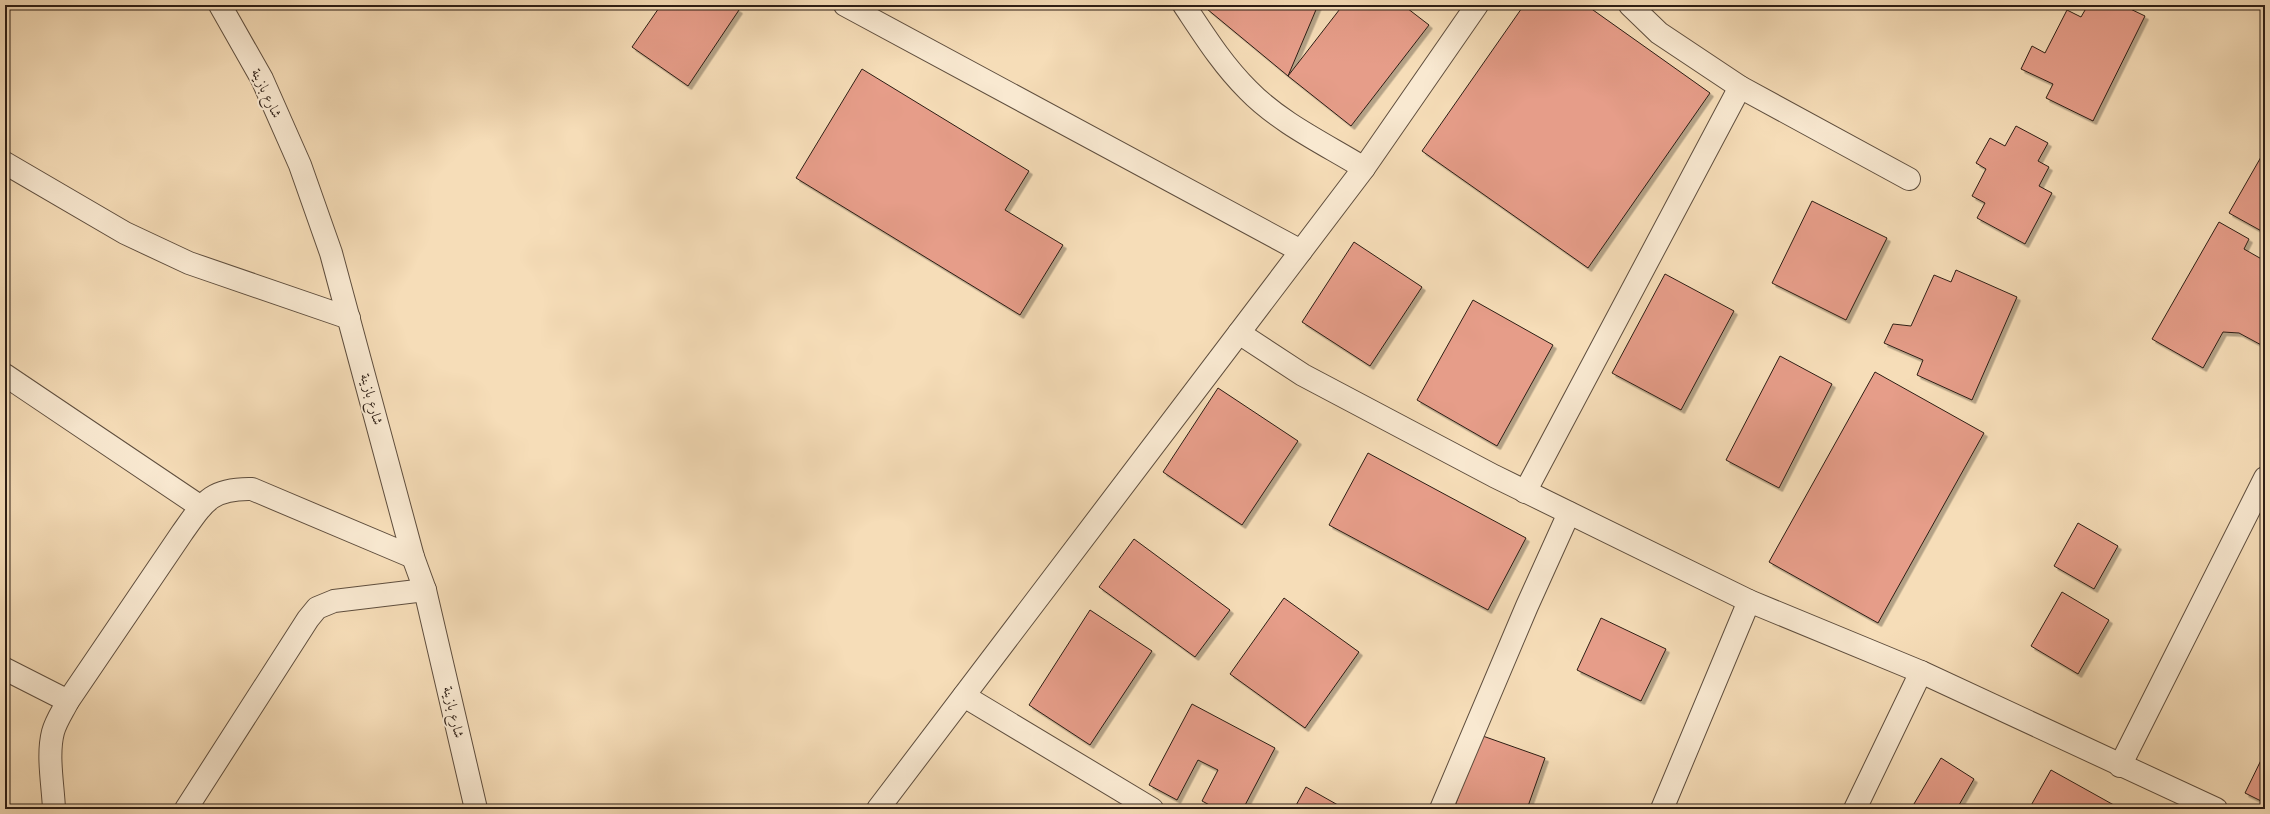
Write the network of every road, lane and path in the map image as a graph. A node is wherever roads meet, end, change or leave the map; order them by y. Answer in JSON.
{"nodes":[{"id":1,"x":220,"y":5,"type":"edge"},
{"id":2,"x":845,"y":5,"type":"edge"},
{"id":3,"x":1184,"y":5,"type":"edge"},
{"id":4,"x":1478,"y":5,"type":"edge"},
{"id":5,"x":1630,"y":5,"type":"edge"},
{"id":6,"x":1740,"y":87,"type":"junction"},
{"id":7,"x":5,"y":163,"type":"edge"},
{"id":8,"x":1364,"y":168,"type":"junction"},
{"id":9,"x":1909,"y":179,"type":"dead end"},
{"id":10,"x":1301,"y":251,"type":"junction"},
{"id":11,"x":349,"y":318,"type":"junction"},
{"id":12,"x":1238,"y":333,"type":"junction"},
{"id":13,"x":5,"y":374,"type":"edge"},
{"id":14,"x":2265,"y":478,"type":"edge"},
{"id":15,"x":1525,"y":492,"type":"junction"},
{"id":16,"x":201,"y":507,"type":"junction"},
{"id":17,"x":1569,"y":514,"type":"junction"},
{"id":18,"x":413,"y":557,"type":"junction"},
{"id":19,"x":425,"y":590,"type":"junction"},
{"id":20,"x":1749,"y":601,"type":"junction"},
{"id":21,"x":5,"y":669,"type":"edge"},
{"id":22,"x":1921,"y":672,"type":"junction"},
{"id":23,"x":964,"y":696,"type":"junction"},
{"id":24,"x":68,"y":701,"type":"junction"},
{"id":25,"x":2120,"y":766,"type":"junction"},
{"id":26,"x":54,"y":809,"type":"edge"},
{"id":27,"x":186,"y":809,"type":"edge"},
{"id":28,"x":476,"y":809,"type":"edge"},
{"id":29,"x":878,"y":809,"type":"edge"},
{"id":30,"x":1152,"y":809,"type":"edge"},
{"id":31,"x":1441,"y":809,"type":"edge"},
{"id":32,"x":1662,"y":809,"type":"edge"},
{"id":33,"x":1855,"y":809,"type":"edge"},
{"id":34,"x":2216,"y":809,"type":"edge"}],
"edges":[{"from":1,"to":11,"type":"street","name":"شارع بازينة"},
{"from":2,"to":10,"type":"street"},
{"from":3,"to":8,"type":"street"},
{"from":4,"to":8,"type":"street"},
{"from":5,"to":6,"type":"street"},
{"from":6,"to":9,"type":"street"},
{"from":6,"to":15,"type":"street"},
{"from":7,"to":11,"type":"street"},
{"from":8,"to":10,"type":"street"},
{"from":10,"to":12,"type":"street"},
{"from":11,"to":18,"type":"street","name":"شارع بازينة"},
{"from":12,"to":15,"type":"street"},
{"from":12,"to":23,"type":"street"},
{"from":13,"to":16,"type":"street"},
{"from":14,"to":25,"type":"street"},
{"from":15,"to":17,"type":"street"},
{"from":16,"to":18,"type":"street"},
{"from":16,"to":24,"type":"street"},
{"from":17,"to":20,"type":"street"},
{"from":17,"to":31,"type":"street"},
{"from":18,"to":19,"type":"street","name":"شارع بازينة"},
{"from":19,"to":27,"type":"street"},
{"from":19,"to":28,"type":"street","name":"شارع بازينة"},
{"from":20,"to":22,"type":"street"},
{"from":20,"to":32,"type":"street"},
{"from":21,"to":24,"type":"street"},
{"from":22,"to":25,"type":"street"},
{"from":22,"to":33,"type":"street"},
{"from":23,"to":29,"type":"street"},
{"from":23,"to":30,"type":"street"},
{"from":24,"to":26,"type":"street"},
{"from":25,"to":34,"type":"street"}]}
